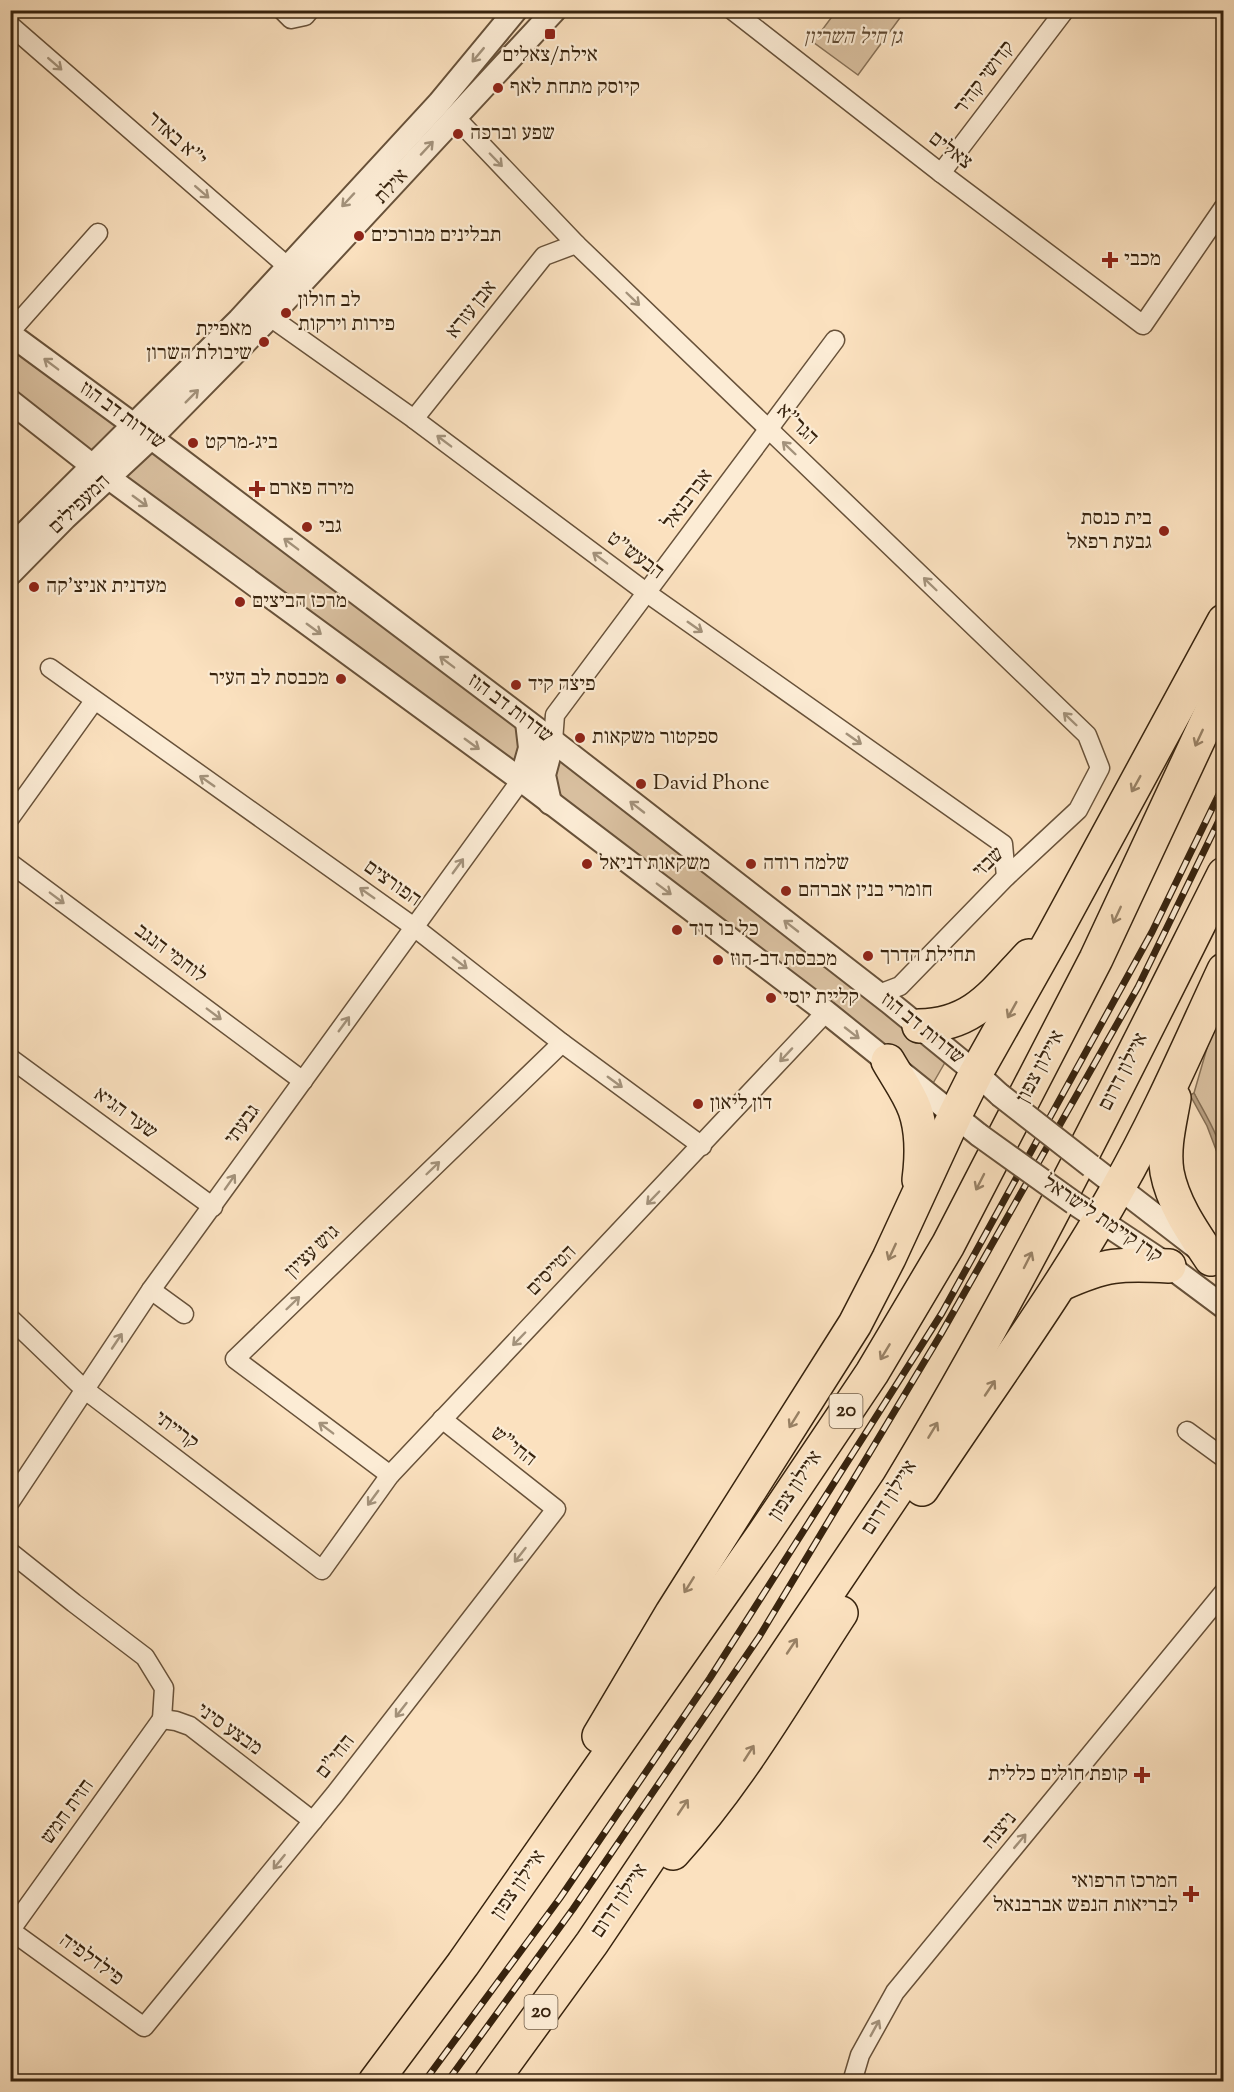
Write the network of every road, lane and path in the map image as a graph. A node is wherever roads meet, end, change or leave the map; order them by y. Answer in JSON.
{"nodes":[{"id":1,"x":310,"y":10,"type":"edge"},
{"id":2,"x":516,"y":10,"type":"edge"},
{"id":3,"x":555,"y":10,"type":"edge"},
{"id":4,"x":732,"y":10,"type":"edge"},
{"id":5,"x":1065,"y":10,"type":"edge"},
{"id":6,"x":287,"y":15,"type":"edge"},
{"id":7,"x":10,"y":26,"type":"edge"},
{"id":8,"x":454,"y":84,"type":"junction"},
{"id":9,"x":456,"y":118,"type":"junction"},
{"id":10,"x":941,"y":172,"type":"junction"},
{"id":11,"x":1224,"y":207,"type":"edge"},
{"id":12,"x":98,"y":233,"type":"dead end"},
{"id":13,"x":576,"y":244,"type":"junction"},
{"id":14,"x":320,"y":264,"type":"junction"},
{"id":15,"x":287,"y":267,"type":"junction"},
{"id":16,"x":270,"y":317,"type":"junction"},
{"id":17,"x":239,"y":320,"type":"junction"},
{"id":18,"x":10,"y":333,"type":"edge"},
{"id":19,"x":835,"y":340,"type":"dead end"},
{"id":20,"x":10,"y":401,"type":"edge"},
{"id":21,"x":414,"y":419,"type":"junction"},
{"id":22,"x":769,"y":429,"type":"junction"},
{"id":23,"x":142,"y":431,"type":"junction"},
{"id":24,"x":58,"y":438,"type":"junction"},
{"id":25,"x":101,"y":472,"type":"junction"},
{"id":26,"x":52,"y":507,"type":"junction"},
{"id":27,"x":10,"y":548,"type":"edge"},
{"id":28,"x":10,"y":574,"type":"edge"},
{"id":29,"x":647,"y":593,"type":"junction"},
{"id":30,"x":1224,"y":621,"type":"edge"},
{"id":31,"x":50,"y":668,"type":"dead end"},
{"id":32,"x":1224,"y":685,"type":"edge"},
{"id":33,"x":94,"y":701,"type":"junction"},
{"id":34,"x":555,"y":715,"type":"junction"},
{"id":35,"x":527,"y":722,"type":"junction"},
{"id":36,"x":554,"y":741,"type":"junction"},
{"id":37,"x":1100,"y":768,"type":"joint"},
{"id":38,"x":521,"y":780,"type":"junction"},
{"id":39,"x":550,"y":803,"type":"junction"},
{"id":40,"x":10,"y":818,"type":"edge"},
{"id":41,"x":1003,"y":844,"type":"junction"},
{"id":42,"x":1034,"y":852,"type":"junction"},
{"id":43,"x":10,"y":863,"type":"edge"},
{"id":44,"x":1224,"y":874,"type":"edge"},
{"id":45,"x":1006,"y":877,"type":"junction"},
{"id":46,"x":1061,"y":922,"type":"junction"},
{"id":47,"x":414,"y":927,"type":"junction"},
{"id":48,"x":1224,"y":970,"type":"edge"},
{"id":49,"x":889,"y":990,"type":"junction"},
{"id":50,"x":826,"y":1012,"type":"junction"},
{"id":51,"x":909,"y":1018,"type":"junction"},
{"id":52,"x":562,"y":1043,"type":"junction"},
{"id":53,"x":10,"y":1058,"type":"edge"},
{"id":54,"x":888,"y":1061,"type":"junction"},
{"id":55,"x":1180,"y":1063,"type":"junction"},
{"id":56,"x":976,"y":1073,"type":"junction"},
{"id":57,"x":303,"y":1081,"type":"junction"},
{"id":58,"x":967,"y":1125,"type":"junction"},
{"id":59,"x":702,"y":1146,"type":"junction"},
{"id":60,"x":1092,"y":1166,"type":"joint"},
{"id":61,"x":1119,"y":1187,"type":"junction"},
{"id":62,"x":917,"y":1199,"type":"junction"},
{"id":63,"x":213,"y":1207,"type":"junction"},
{"id":64,"x":1086,"y":1211,"type":"junction"},
{"id":65,"x":1217,"y":1264,"type":"edge"},
{"id":66,"x":1169,"y":1266,"type":"junction"},
{"id":67,"x":1061,"y":1284,"type":"junction"},
{"id":68,"x":151,"y":1290,"type":"junction"},
{"id":69,"x":1224,"y":1307,"type":"edge"},
{"id":70,"x":184,"y":1314,"type":"dead end"},
{"id":71,"x":10,"y":1318,"type":"edge"},
{"id":72,"x":84,"y":1389,"type":"junction"},
{"id":73,"x":442,"y":1419,"type":"junction"},
{"id":74,"x":1187,"y":1431,"type":"dead end"},
{"id":75,"x":1224,"y":1458,"type":"edge"},
{"id":76,"x":390,"y":1475,"type":"junction"},
{"id":77,"x":10,"y":1503,"type":"edge"},
{"id":78,"x":556,"y":1509,"type":"joint"},
{"id":79,"x":10,"y":1552,"type":"edge"},
{"id":80,"x":322,"y":1570,"type":"joint"},
{"id":81,"x":1224,"y":1592,"type":"edge"},
{"id":82,"x":162,"y":1719,"type":"junction"},
{"id":83,"x":313,"y":1821,"type":"junction"},
{"id":84,"x":11,"y":1930,"type":"edge"},
{"id":85,"x":592,"y":1943,"type":"junction"},
{"id":86,"x":463,"y":1964,"type":"junction"},
{"id":87,"x":144,"y":2026,"type":"joint"},
{"id":88,"x":375,"y":2082,"type":"edge"},
{"id":89,"x":490,"y":2082,"type":"edge"},
{"id":90,"x":852,"y":2082,"type":"edge"}],
"edges":[{"from":1,"to":6,"type":"street"},
{"from":2,"to":8,"type":"street","name":"אילת","one_way":true},
{"from":3,"to":9,"type":"street","name":"אילת"},
{"from":4,"to":10,"type":"street","name":"צאלים"},
{"from":5,"to":10,"type":"street","name":"קדושי קהיר"},
{"from":7,"to":15,"type":"street","name":"י\"א באדר","one_way":true},
{"from":8,"to":9,"type":"street"},
{"from":8,"to":15,"type":"street","name":"אילת","one_way":true},
{"from":9,"to":13,"type":"street","name":"הגר\"א","one_way":true},
{"from":14,"to":9,"type":"street","name":"אילת","one_way":true},
{"from":10,"to":11,"type":"street","name":"צאלים"},
{"from":12,"to":18,"type":"street"},
{"from":13,"to":21,"type":"street","name":"אבן עזרא"},
{"from":13,"to":22,"type":"street","name":"הגר\"א","one_way":true},
{"from":14,"to":15,"type":"street"},
{"from":14,"to":16,"type":"street","name":"אילת"},
{"from":15,"to":17,"type":"street","name":"אילת"},
{"from":16,"to":17,"type":"street"},
{"from":16,"to":21,"type":"street","name":"הבעש\"ט"},
{"from":23,"to":16,"type":"street","name":"אילת","one_way":true},
{"from":17,"to":23,"type":"street","name":"אילת"},
{"from":23,"to":18,"type":"street","name":"שדרות דב הוז","one_way":true},
{"from":19,"to":22,"type":"street","name":"אברבנאל"},
{"from":20,"to":24,"type":"street"},
{"from":29,"to":21,"type":"street","name":"הבעש\"ט","one_way":true},
{"from":22,"to":29,"type":"street","name":"אברבנאל"},
{"from":37,"to":22,"type":"street","name":"הגר\"א","one_way":true},
{"from":23,"to":25,"type":"street","name":"המעפילים"},
{"from":35,"to":23,"type":"street","name":"שדרות דב הוז","one_way":true},
{"from":24,"to":25,"type":"street"},
{"from":24,"to":26,"type":"street"},
{"from":25,"to":26,"type":"street","name":"המעפילים"},
{"from":25,"to":28,"type":"street","name":"המעפילים"},
{"from":25,"to":38,"type":"street","one_way":true},
{"from":26,"to":27,"type":"street","name":"המעפילים"},
{"from":29,"to":34,"type":"street","name":"אברבנאל"},
{"from":29,"to":41,"type":"street","name":"הבעש\"ט","one_way":true},
{"from":30,"to":46,"type":"highway","one_way":true},
{"from":31,"to":33,"type":"street","name":"הפורצים"},
{"from":32,"to":86,"type":"highway","name":"איילון צפון","number":"20","one_way":true},
{"from":33,"to":40,"type":"street"},
{"from":47,"to":33,"type":"street","name":"הפורצים","one_way":true},
{"from":34,"to":35,"type":"street"},
{"from":34,"to":36,"type":"street"},
{"from":35,"to":36,"type":"street","name":"שדרות דב הוז"},
{"from":35,"to":38,"type":"street"},
{"from":36,"to":39,"type":"street"},
{"from":49,"to":36,"type":"street","name":"שדרות דב הוז","one_way":true},
{"from":37,"to":42,"type":"street","name":"שבזי"},
{"from":38,"to":39,"type":"street"},
{"from":47,"to":38,"type":"street","name":"גבעתי","one_way":true},
{"from":39,"to":50,"type":"street","one_way":true},
{"from":41,"to":42,"type":"street","name":"הבעש\"ט"},
{"from":41,"to":45,"type":"street"},
{"from":42,"to":45,"type":"street","name":"שבזי"},
{"from":43,"to":57,"type":"street","name":"לוחמי הנגב","one_way":true},
{"from":85,"to":44,"type":"highway","name":"איילון דרום","number":"20","one_way":true},
{"from":45,"to":49,"type":"street","name":"שבזי"},
{"from":46,"to":51,"type":"highway"},
{"from":46,"to":56,"type":"highway","one_way":true},
{"from":47,"to":52,"type":"street","name":"הפורצים","one_way":true},
{"from":57,"to":47,"type":"street","name":"גבעתי","one_way":true},
{"from":48,"to":55,"type":"highway"},
{"from":49,"to":51,"type":"street","name":"שדרות דב הוז"},
{"from":50,"to":54,"type":"street","one_way":true},
{"from":50,"to":59,"type":"street","name":"הטייסים","one_way":true},
{"from":51,"to":56,"type":"street","name":"שדרות דב הוז"},
{"from":52,"to":59,"type":"street","name":"הפורצים","one_way":true},
{"from":76,"to":52,"type":"street","name":"גוש עציון","one_way":true},
{"from":53,"to":63,"type":"street","name":"שער הגיא"},
{"from":54,"to":58,"type":"street"},
{"from":54,"to":62,"type":"highway"},
{"from":55,"to":61,"type":"highway"},
{"from":55,"to":65,"type":"highway"},
{"from":56,"to":58,"type":"highway"},
{"from":56,"to":60,"type":"street","name":"שדרות דב הוז","bridge":true},
{"from":63,"to":57,"type":"street","name":"גבעתי","one_way":true},
{"from":58,"to":62,"type":"highway"},
{"from":58,"to":64,"type":"street","name":"קרן קיימת לישראל","bridge":true},
{"from":59,"to":73,"type":"street","name":"הטייסים","one_way":true},
{"from":60,"to":61,"type":"street","name":"קרן קיימת לישראל"},
{"from":61,"to":64,"type":"highway"},
{"from":61,"to":65,"type":"street","name":"קרן קיימת לישראל"},
{"from":62,"to":86,"type":"highway","one_way":true},
{"from":63,"to":68,"type":"street","name":"גבעתי"},
{"from":64,"to":66,"type":"street","name":"קרן קיימת לישראל"},
{"from":64,"to":67,"type":"highway"},
{"from":66,"to":67,"type":"highway"},
{"from":66,"to":69,"type":"street","name":"קרן קיימת לישראל"},
{"from":85,"to":67,"type":"highway","one_way":true},
{"from":68,"to":70,"type":"street"},
{"from":72,"to":68,"type":"street","name":"גבעתי","one_way":true},
{"from":71,"to":72,"type":"street","name":"קרייתי"},
{"from":72,"to":77,"type":"street","name":"גבעתי"},
{"from":72,"to":80,"type":"street","name":"קרייתי"},
{"from":73,"to":76,"type":"street","name":"הטייסים"},
{"from":73,"to":78,"type":"street","name":"החי\"ש"},
{"from":74,"to":75,"type":"street"},
{"from":76,"to":80,"type":"street","name":"הטייסים","one_way":true},
{"from":78,"to":83,"type":"street","name":"החי\"ם","one_way":true},
{"from":79,"to":82,"type":"street","name":"מבצע סיני"},
{"from":90,"to":81,"type":"street","name":"ניצנה","one_way":true},
{"from":82,"to":83,"type":"street","name":"מבצע סיני"},
{"from":82,"to":84,"type":"street","name":"חזית חמש"},
{"from":83,"to":87,"type":"street","name":"החי\"ם","one_way":true},
{"from":84,"to":87,"type":"street","name":"פילדלפיה"},
{"from":85,"to":89,"type":"highway","name":"איילון דרום","number":"20"},
{"from":86,"to":88,"type":"highway","name":"איילון צפון","number":"20"}]}
